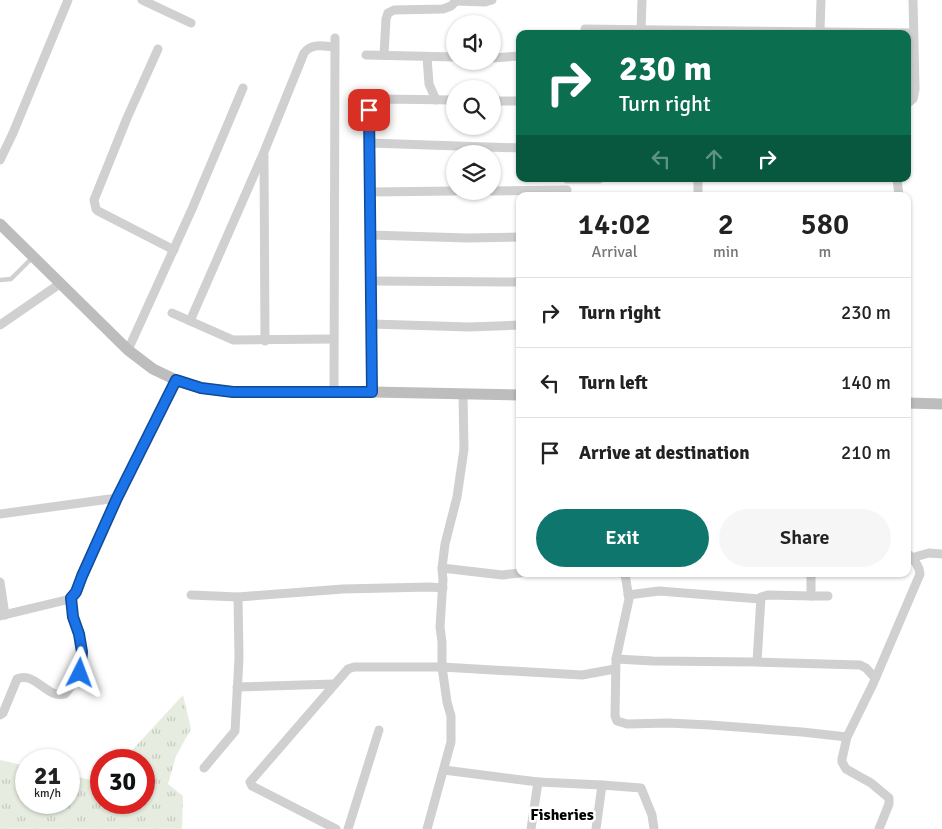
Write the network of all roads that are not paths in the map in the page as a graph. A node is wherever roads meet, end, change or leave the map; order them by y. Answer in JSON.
{"nodes":[{"id":1,"x":68,"y":0,"type":"edge"},
{"id":2,"x":142,"y":0,"type":"edge"},
{"id":3,"x":492,"y":0,"type":"edge"},
{"id":4,"x":642,"y":0,"type":"edge"},
{"id":5,"x":822,"y":0,"type":"edge"},
{"id":6,"x":913,"y":0,"type":"edge"},
{"id":7,"x":457,"y":1,"type":"edge"},
{"id":8,"x":191,"y":23,"type":"dead end"},
{"id":9,"x":585,"y":29,"type":"dead end"},
{"id":10,"x":641,"y":30,"type":"joint"},
{"id":11,"x":820,"y":30,"type":"edge"},
{"id":12,"x":912,"y":33,"type":"joint"},
{"id":13,"x":158,"y":49,"type":"dead end"},
{"id":14,"x":366,"y":54,"type":"dead end"},
{"id":15,"x":384,"y":55,"type":"junction"},
{"id":16,"x":516,"y":56,"type":"edge"},
{"id":17,"x":427,"y":57,"type":"junction"},
{"id":18,"x":446,"y":57,"type":"edge"},
{"id":19,"x":501,"y":57,"type":"edge"},
{"id":20,"x":243,"y":88,"type":"dead end"},
{"id":21,"x":436,"y":100,"type":"junction"},
{"id":22,"x":446,"y":100,"type":"edge"},
{"id":23,"x":911,"y":100,"type":"edge"},
{"id":24,"x":501,"y":101,"type":"edge"},
{"id":25,"x":516,"y":101,"type":"edge"},
{"id":26,"x":369,"y":143,"type":"junction"},
{"id":27,"x":516,"y":148,"type":"edge"},
{"id":28,"x":264,"y":152,"type":"junction"},
{"id":29,"x":0,"y":160,"type":"edge"},
{"id":30,"x":446,"y":191,"type":"edge"},
{"id":31,"x":501,"y":191,"type":"edge"},
{"id":32,"x":370,"y":192,"type":"junction"},
{"id":33,"x":530,"y":192,"type":"edge"},
{"id":34,"x":0,"y":224,"type":"edge"},
{"id":35,"x":370,"y":235,"type":"junction"},
{"id":36,"x":516,"y":237,"type":"edge"},
{"id":37,"x":174,"y":250,"type":"junction"},
{"id":38,"x":33,"y":257,"type":"junction"},
{"id":39,"x":0,"y":280,"type":"edge"},
{"id":40,"x":371,"y":282,"type":"junction"},
{"id":41,"x":516,"y":282,"type":"edge"},
{"id":42,"x":61,"y":283,"type":"junction"},
{"id":43,"x":172,"y":313,"type":"dead end"},
{"id":44,"x":190,"y":321,"type":"junction"},
{"id":45,"x":372,"y":324,"type":"junction"},
{"id":46,"x":0,"y":325,"type":"edge"},
{"id":47,"x":516,"y":325,"type":"edge"},
{"id":48,"x":333,"y":340,"type":"junction"},
{"id":49,"x":265,"y":341,"type":"junction"},
{"id":50,"x":128,"y":350,"type":"junction"},
{"id":51,"x":176,"y":380,"type":"junction"},
{"id":52,"x":372,"y":392,"type":"junction"},
{"id":53,"x":334,"y":393,"type":"junction"},
{"id":54,"x":463,"y":395,"type":"junction"},
{"id":55,"x":516,"y":395,"type":"edge"},
{"id":56,"x":911,"y":403,"type":"edge"},
{"id":57,"x":942,"y":404,"type":"edge"},
{"id":58,"x":117,"y":498,"type":"junction"},
{"id":59,"x":0,"y":514,"type":"edge"},
{"id":60,"x":942,"y":554,"type":"edge"},
{"id":61,"x":911,"y":556,"type":"edge"},
{"id":62,"x":911,"y":558,"type":"edge"},
{"id":63,"x":442,"y":568,"type":"junction"},
{"id":64,"x":516,"y":574,"type":"edge"},
{"id":65,"x":625,"y":577,"type":"edge"},
{"id":66,"x":810,"y":577,"type":"edge"},
{"id":67,"x":0,"y":582,"type":"edge"},
{"id":68,"x":443,"y":588,"type":"junction"},
{"id":69,"x":628,"y":594,"type":"junction"},
{"id":70,"x":191,"y":595,"type":"dead end"},
{"id":71,"x":811,"y":596,"type":"junction"},
{"id":72,"x":828,"y":596,"type":"dead end"},
{"id":73,"x":238,"y":597,"type":"junction"},
{"id":74,"x":71,"y":598,"type":"junction"},
{"id":75,"x":760,"y":599,"type":"junction"},
{"id":76,"x":3,"y":616,"type":"edge"},
{"id":77,"x":616,"y":659,"type":"junction"},
{"id":78,"x":758,"y":662,"type":"junction"},
{"id":79,"x":442,"y":667,"type":"junction"},
{"id":80,"x":616,"y":669,"type":"junction"},
{"id":81,"x":875,"y":678,"type":"junction"},
{"id":82,"x":334,"y":684,"type":"junction"},
{"id":83,"x":237,"y":688,"type":"junction"},
{"id":84,"x":0,"y":715,"type":"edge"},
{"id":85,"x":379,"y":730,"type":"dead end"},
{"id":86,"x":848,"y":737,"type":"junction"},
{"id":87,"x":204,"y":768,"type":"dead end"},
{"id":88,"x":444,"y":770,"type":"junction"},
{"id":89,"x":538,"y":782,"type":"junction"},
{"id":90,"x":602,"y":785,"type":"junction"},
{"id":91,"x":336,"y":829,"type":"edge"},
{"id":92,"x":348,"y":829,"type":"edge"},
{"id":93,"x":427,"y":829,"type":"edge"},
{"id":94,"x":531,"y":829,"type":"edge"},
{"id":95,"x":596,"y":829,"type":"edge"},
{"id":96,"x":654,"y":829,"type":"edge"},
{"id":97,"x":879,"y":829,"type":"edge"}],
"edges":[{"from":1,"to":29,"type":"street"},
{"from":2,"to":8,"type":"street"},
{"from":3,"to":7,"type":"street"},
{"from":4,"to":10,"type":"street"},
{"from":5,"to":11,"type":"street"},
{"from":6,"to":12,"type":"street"},
{"from":7,"to":15,"type":"street"},
{"from":9,"to":10,"type":"street"},
{"from":12,"to":23,"type":"street"},
{"from":13,"to":37,"type":"street"},
{"from":14,"to":15,"type":"street"},
{"from":15,"to":17,"type":"street"},
{"from":16,"to":19,"type":"street"},
{"from":17,"to":18,"type":"street"},
{"from":17,"to":21,"type":"street"},
{"from":20,"to":37,"type":"street"},
{"from":21,"to":22,"type":"street"},
{"from":21,"to":26,"type":"street"},
{"from":24,"to":25,"type":"street"},
{"from":26,"to":27,"type":"street"},
{"from":26,"to":32,"type":"street"},
{"from":28,"to":44,"type":"street"},
{"from":28,"to":48,"type":"street"},
{"from":28,"to":49,"type":"street"},
{"from":30,"to":32,"type":"street"},
{"from":31,"to":33,"type":"street"},
{"from":32,"to":35,"type":"street"},
{"from":34,"to":38,"type":"main road"},
{"from":35,"to":36,"type":"street"},
{"from":35,"to":40,"type":"street"},
{"from":37,"to":50,"type":"street"},
{"from":38,"to":39,"type":"lane"},
{"from":38,"to":42,"type":"main road"},
{"from":40,"to":41,"type":"street"},
{"from":40,"to":45,"type":"street"},
{"from":42,"to":46,"type":"street"},
{"from":42,"to":50,"type":"main road"},
{"from":43,"to":44,"type":"street"},
{"from":44,"to":49,"type":"street"},
{"from":45,"to":47,"type":"street"},
{"from":45,"to":52,"type":"street"},
{"from":48,"to":49,"type":"street"},
{"from":48,"to":53,"type":"street"},
{"from":50,"to":51,"type":"main road"},
{"from":51,"to":53,"type":"main road"},
{"from":51,"to":58,"type":"street"},
{"from":52,"to":53,"type":"main road"},
{"from":52,"to":54,"type":"main road"},
{"from":54,"to":55,"type":"main road"},
{"from":54,"to":63,"type":"street"},
{"from":56,"to":57,"type":"main road"},
{"from":58,"to":59,"type":"street"},
{"from":58,"to":74,"type":"street"},
{"from":60,"to":61,"type":"street"},
{"from":62,"to":81,"type":"street"},
{"from":63,"to":64,"type":"street"},
{"from":63,"to":68,"type":"street"},
{"from":65,"to":69,"type":"street"},
{"from":66,"to":71,"type":"street"},
{"from":67,"to":76,"type":"street"},
{"from":68,"to":73,"type":"street"},
{"from":68,"to":79,"type":"street"},
{"from":69,"to":75,"type":"street"},
{"from":69,"to":77,"type":"street"},
{"from":70,"to":73,"type":"street"},
{"from":71,"to":72,"type":"street"},
{"from":71,"to":75,"type":"street"},
{"from":73,"to":83,"type":"street"},
{"from":74,"to":76,"type":"street"},
{"from":74,"to":84,"type":"street"},
{"from":75,"to":78,"type":"street"},
{"from":77,"to":78,"type":"street"},
{"from":77,"to":80,"type":"street"},
{"from":78,"to":81,"type":"street"},
{"from":79,"to":80,"type":"street"},
{"from":79,"to":82,"type":"street"},
{"from":79,"to":88,"type":"street"},
{"from":80,"to":86,"type":"street"},
{"from":81,"to":86,"type":"street"},
{"from":82,"to":83,"type":"street"},
{"from":82,"to":91,"type":"street"},
{"from":83,"to":87,"type":"street"},
{"from":85,"to":92,"type":"street"},
{"from":86,"to":97,"type":"street"},
{"from":88,"to":89,"type":"street"},
{"from":88,"to":93,"type":"street"},
{"from":89,"to":90,"type":"street"},
{"from":89,"to":94,"type":"street"},
{"from":90,"to":95,"type":"street"},
{"from":90,"to":96,"type":"street"}]}
